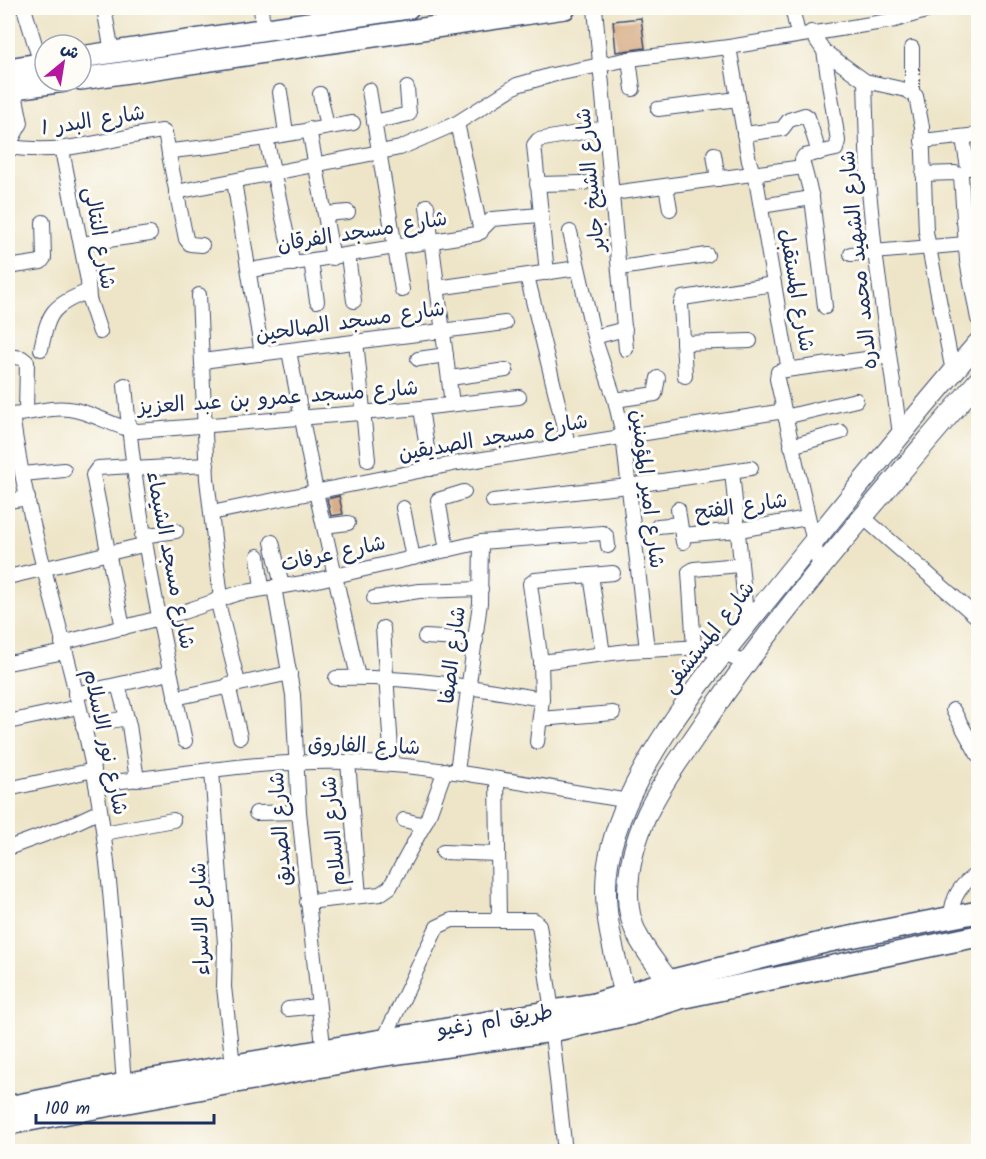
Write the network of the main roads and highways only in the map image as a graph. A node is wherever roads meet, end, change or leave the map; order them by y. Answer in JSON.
{"nodes":[{"id":1,"x":408,"y":8,"type":"edge"},
{"id":2,"x":565,"y":8,"type":"edge"},
{"id":3,"x":340,"y":13,"type":"edge"},
{"id":4,"x":93,"y":55,"type":"edge"},
{"id":5,"x":33,"y":69,"type":"edge"},
{"id":6,"x":93,"y":76,"type":"edge"},
{"id":7,"x":10,"y":82,"type":"edge"},
{"id":8,"x":33,"y":82,"type":"edge"},
{"id":9,"x":978,"y":912,"type":"edge"},
{"id":10,"x":978,"y":936,"type":"edge"},
{"id":11,"x":674,"y":989,"type":"junction"},
{"id":12,"x":474,"y":1033,"type":"junction"},
{"id":13,"x":324,"y":1059,"type":"junction"},
{"id":14,"x":8,"y":1107,"type":"edge"},
{"id":15,"x":8,"y":1124,"type":"edge"}],
"edges":[{"from":1,"to":3,"type":"main road"},
{"from":2,"to":6,"type":"main road"},
{"from":3,"to":4,"type":"main road"},
{"from":5,"to":7,"type":"main road"},
{"from":7,"to":8,"type":"main road"},
{"from":9,"to":11,"type":"main road","name":"طريق ام زغيو"},
{"from":10,"to":11,"type":"main road","name":"طريق ام زغيو"},
{"from":11,"to":12,"type":"main road","name":"طريق ام زغيو"},
{"from":12,"to":13,"type":"main road","name":"طريق ام زغيو"},
{"from":12,"to":13,"type":"main road","name":"طريق ام زغيو"},
{"from":13,"to":14,"type":"main road","name":"طريق ام زغيو"},
{"from":13,"to":15,"type":"main road","name":"طريق ام زغيو"}]}
